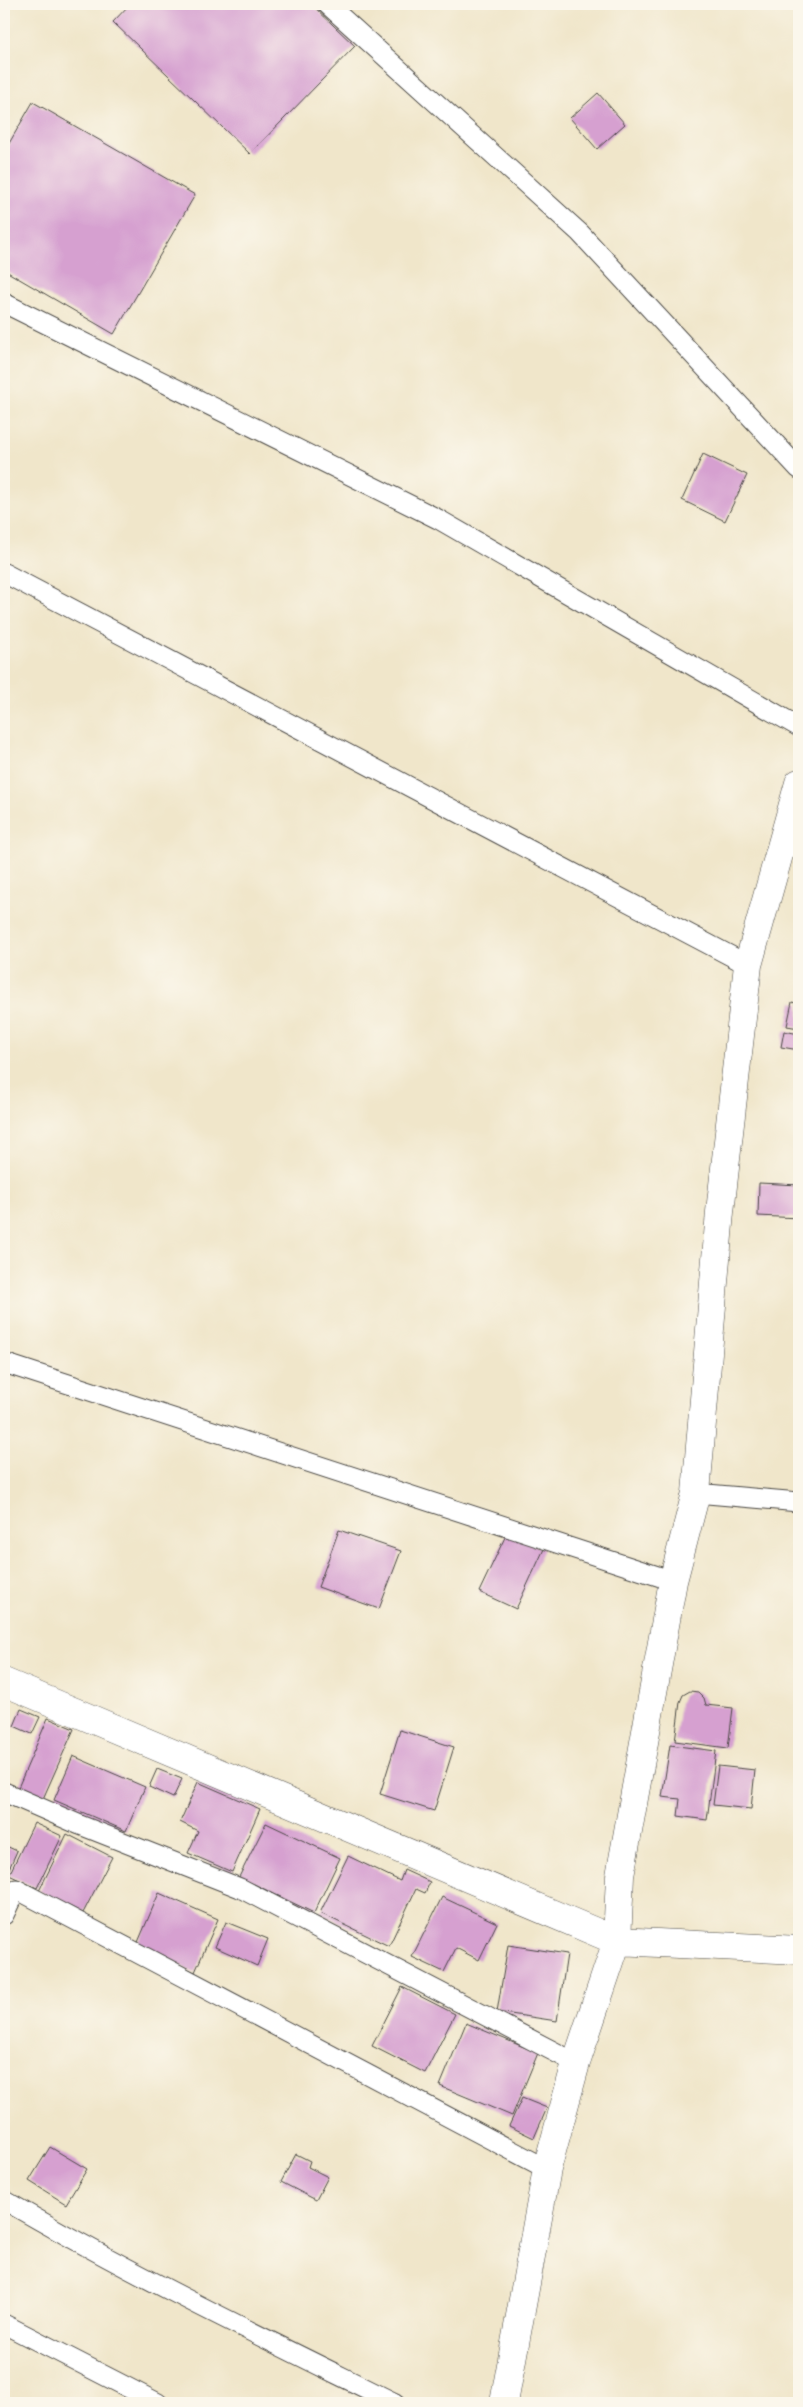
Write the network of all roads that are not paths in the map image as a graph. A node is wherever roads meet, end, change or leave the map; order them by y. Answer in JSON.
{"nodes":[{"id":1,"x":327,"y":4,"type":"edge"},
{"id":2,"x":4,"y":303,"type":"edge"},
{"id":3,"x":799,"y":469,"type":"edge"},
{"id":4,"x":4,"y":573,"type":"edge"},
{"id":5,"x":799,"y":727,"type":"edge"},
{"id":6,"x":799,"y":783,"type":"edge"},
{"id":7,"x":748,"y":964,"type":"junction"},
{"id":8,"x":4,"y":1363,"type":"edge"},
{"id":9,"x":696,"y":1494,"type":"junction"},
{"id":10,"x":799,"y":1502,"type":"edge"},
{"id":11,"x":673,"y":1581,"type":"junction"},
{"id":12,"x":4,"y":1682,"type":"edge"},
{"id":13,"x":4,"y":1792,"type":"edge"},
{"id":14,"x":4,"y":1915,"type":"edge"},
{"id":15,"x":616,"y":1941,"type":"junction"},
{"id":16,"x":799,"y":1950,"type":"edge"},
{"id":17,"x":576,"y":2063,"type":"junction"},
{"id":18,"x":547,"y":2169,"type":"junction"},
{"id":19,"x":4,"y":2200,"type":"edge"},
{"id":20,"x":4,"y":2324,"type":"edge"},
{"id":21,"x":158,"y":2403,"type":"edge"},
{"id":22,"x":395,"y":2403,"type":"edge"},
{"id":23,"x":504,"y":2403,"type":"edge"}],
"edges":[{"from":1,"to":3,"type":"lane"},
{"from":2,"to":5,"type":"lane"},
{"from":4,"to":7,"type":"lane"},
{"from":6,"to":7,"type":"street"},
{"from":7,"to":9,"type":"street"},
{"from":8,"to":11,"type":"lane"},
{"from":9,"to":10,"type":"lane"},
{"from":9,"to":11,"type":"street"},
{"from":11,"to":15,"type":"street"},
{"from":12,"to":15,"type":"street"},
{"from":13,"to":17,"type":"lane"},
{"from":14,"to":18,"type":"lane"},
{"from":15,"to":16,"type":"street"},
{"from":15,"to":17,"type":"street"},
{"from":17,"to":18,"type":"street"},
{"from":18,"to":23,"type":"street"},
{"from":19,"to":22,"type":"lane"},
{"from":20,"to":21,"type":"lane"}]}
